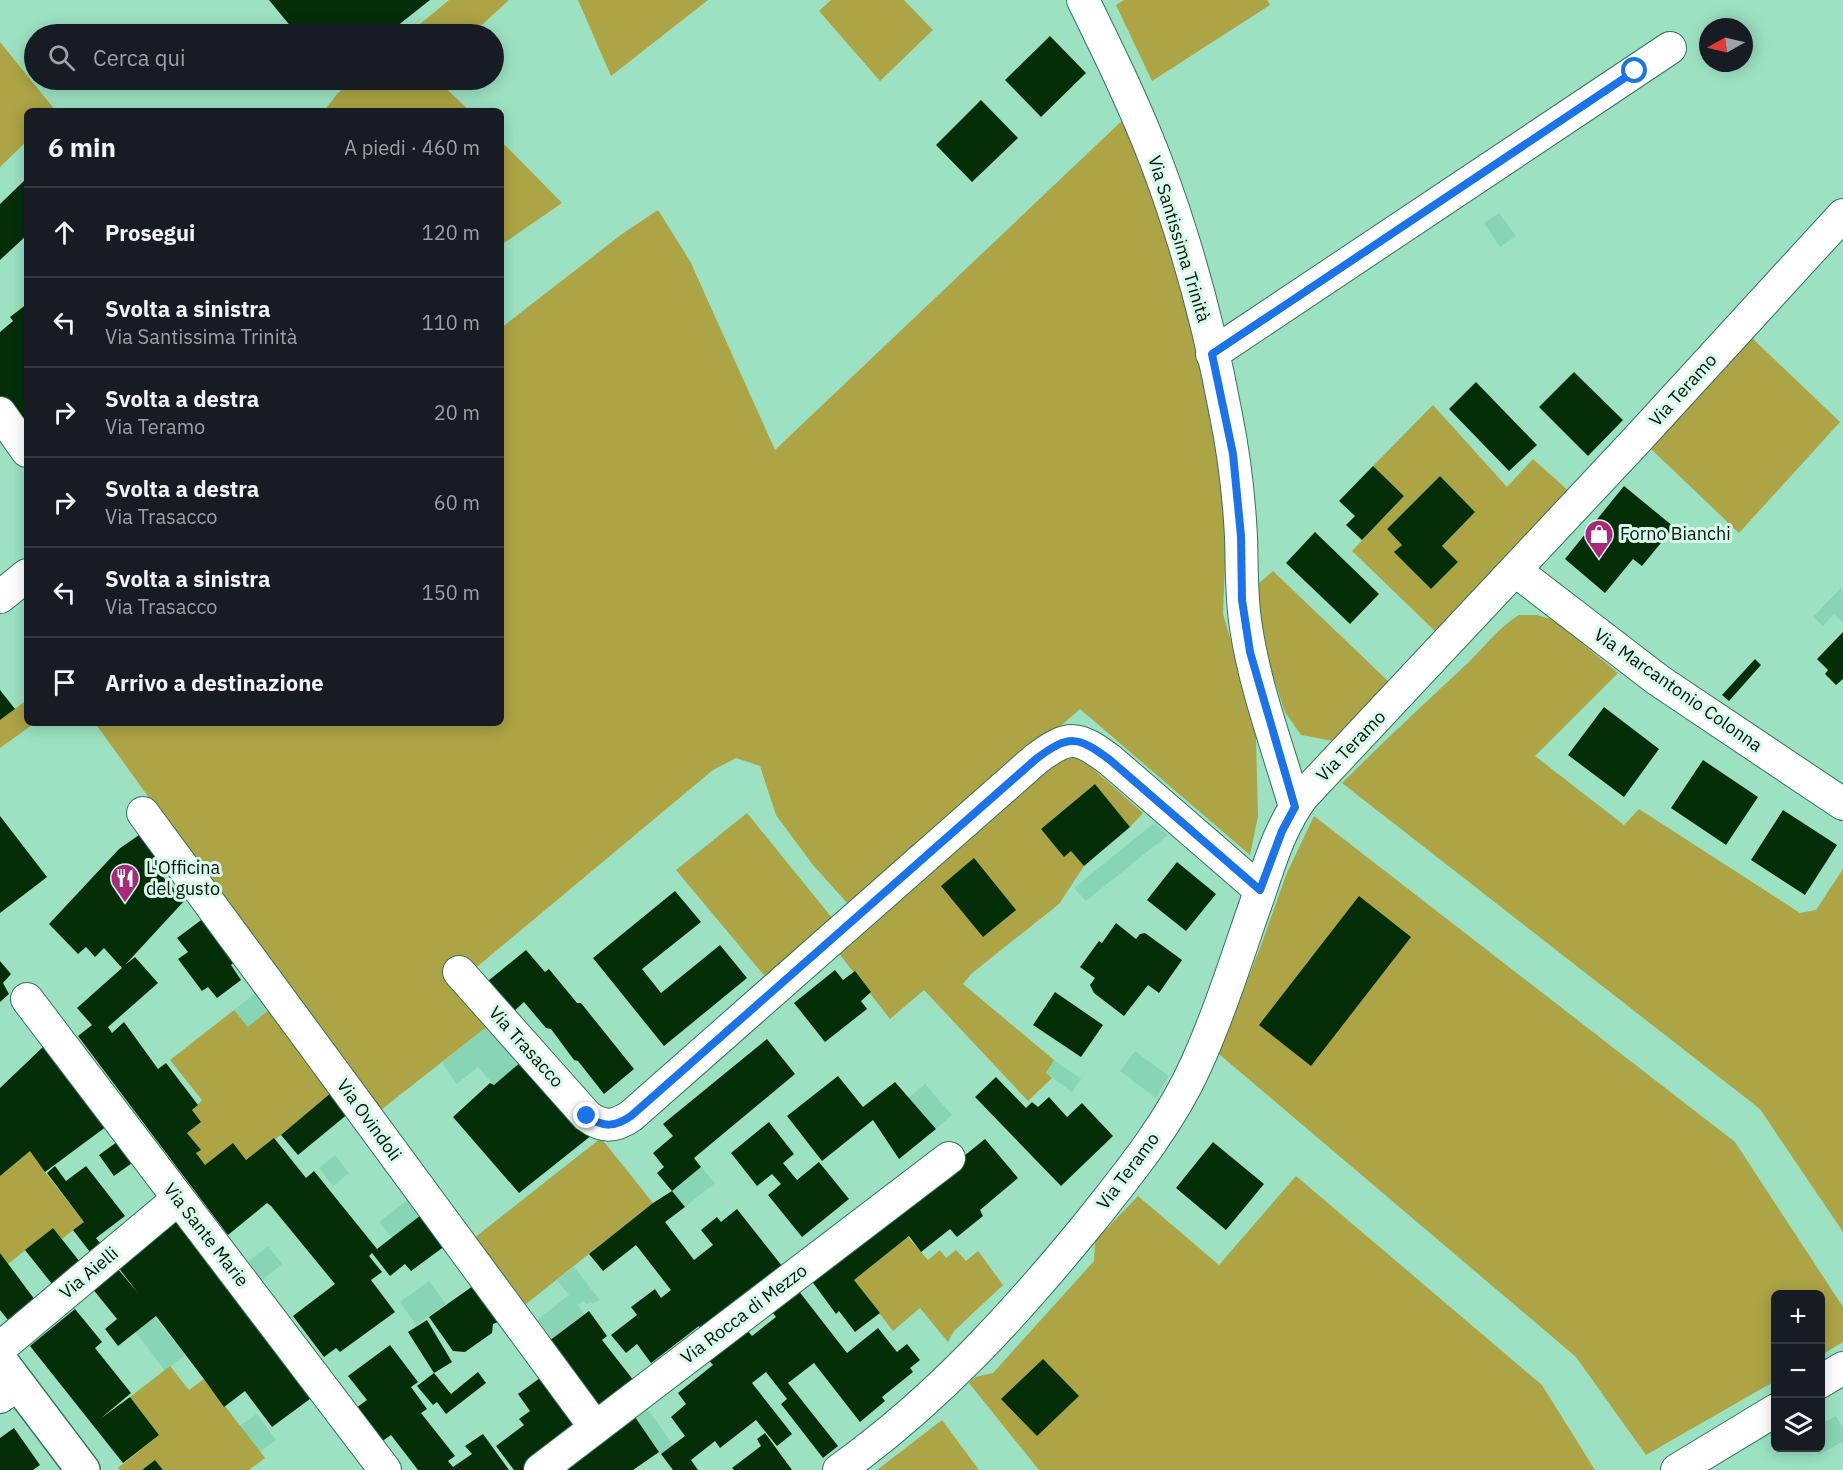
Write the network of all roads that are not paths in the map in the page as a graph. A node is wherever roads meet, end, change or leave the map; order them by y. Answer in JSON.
{"nodes":[{"id":1,"x":1083,"y":0,"type":"edge"},
{"id":2,"x":1670,"y":48,"type":"dead end"},
{"id":3,"x":1843,"y":215,"type":"edge"},
{"id":4,"x":1212,"y":354,"type":"junction"},
{"id":5,"x":0,"y":413,"type":"edge"},
{"id":6,"x":24,"y":447,"type":"edge"},
{"id":7,"x":1516,"y":571,"type":"junction"},
{"id":8,"x":24,"y":577,"type":"edge"},
{"id":9,"x":0,"y":597,"type":"edge"},
{"id":10,"x":1843,"y":804,"type":"edge"},
{"id":11,"x":1295,"y":807,"type":"junction"},
{"id":12,"x":143,"y":813,"type":"dead end"},
{"id":13,"x":1260,"y":890,"type":"junction"},
{"id":14,"x":459,"y":972,"type":"dead end"},
{"id":15,"x":27,"y":999,"type":"dead end"},
{"id":16,"x":949,"y":1158,"type":"dead end"},
{"id":17,"x":178,"y":1199,"type":"junction"},
{"id":18,"x":0,"y":1348,"type":"edge"},
{"id":19,"x":1843,"y":1368,"type":"edge"},
{"id":20,"x":1825,"y":1379,"type":"edge"},
{"id":21,"x":6,"y":1380,"type":"edge"},
{"id":22,"x":1771,"y":1413,"type":"edge"},
{"id":23,"x":595,"y":1428,"type":"junction"},
{"id":24,"x":83,"y":1470,"type":"edge"},
{"id":25,"x":385,"y":1470,"type":"edge"},
{"id":26,"x":540,"y":1470,"type":"edge"},
{"id":27,"x":839,"y":1470,"type":"edge"},
{"id":28,"x":1677,"y":1470,"type":"edge"}],
"edges":[{"from":1,"to":4,"type":"street","name":"Via Santissima Trinità"},
{"from":2,"to":4,"type":"street"},
{"from":3,"to":7,"type":"street","name":"Via Teramo"},
{"from":4,"to":11,"type":"street","name":"Via Santissima Trinità"},
{"from":5,"to":6,"type":"street"},
{"from":7,"to":10,"type":"street","name":"Via Marcantonio Colonna"},
{"from":7,"to":11,"type":"street","name":"Via Teramo"},
{"from":8,"to":9,"type":"street"},
{"from":11,"to":13,"type":"street","name":"Via Teramo"},
{"from":12,"to":23,"type":"street","name":"Via Ovindoli"},
{"from":13,"to":14,"type":"street","name":"Via Trasacco"},
{"from":13,"to":27,"type":"street","name":"Via Teramo"},
{"from":15,"to":17,"type":"street","name":"Via Sante Marie"},
{"from":16,"to":23,"type":"street","name":"Via Rocca di Mezzo"},
{"from":17,"to":18,"type":"street","name":"Via Aielli"},
{"from":17,"to":25,"type":"street","name":"Via Sante Marie"},
{"from":19,"to":20,"type":"street"},
{"from":21,"to":24,"type":"main road"},
{"from":22,"to":28,"type":"street"},
{"from":23,"to":26,"type":"street","name":"Via Rocca di Mezzo"}]}
